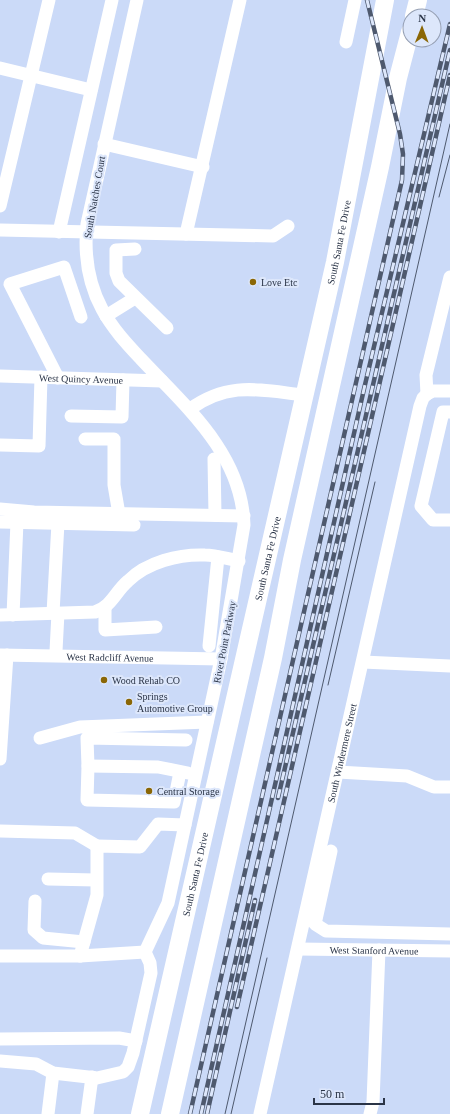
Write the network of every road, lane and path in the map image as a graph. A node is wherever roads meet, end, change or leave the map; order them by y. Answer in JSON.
{"nodes":[{"id":1,"x":48,"y":0,"type":"edge"},
{"id":2,"x":112,"y":0,"type":"edge"},
{"id":3,"x":137,"y":0,"type":"edge"},
{"id":4,"x":240,"y":0,"type":"edge"},
{"id":5,"x":355,"y":0,"type":"edge"},
{"id":6,"x":385,"y":0,"type":"edge"},
{"id":7,"x":346,"y":42,"type":"dead end"},
{"id":8,"x":406,"y":48,"type":"edge"},
{"id":9,"x":0,"y":68,"type":"edge"},
{"id":10,"x":31,"y":75,"type":"junction"},
{"id":11,"x":91,"y":90,"type":"junction"},
{"id":12,"x":104,"y":144,"type":"junction"},
{"id":13,"x":203,"y":167,"type":"junction"},
{"id":14,"x":0,"y":206,"type":"edge"},
{"id":15,"x":288,"y":226,"type":"dead end"},
{"id":16,"x":0,"y":230,"type":"edge"},
{"id":17,"x":59,"y":232,"type":"junction"},
{"id":18,"x":86,"y":232,"type":"junction"},
{"id":19,"x":186,"y":234,"type":"junction"},
{"id":20,"x":135,"y":249,"type":"dead end"},
{"id":21,"x":450,"y":277,"type":"edge"},
{"id":22,"x":135,"y":298,"type":"junction"},
{"id":23,"x":446,"y":312,"type":"edge"},
{"id":24,"x":106,"y":316,"type":"junction"},
{"id":25,"x":81,"y":317,"type":"dead end"},
{"id":26,"x":167,"y":328,"type":"dead end"},
{"id":27,"x":0,"y":376,"type":"edge"},
{"id":28,"x":41,"y":378,"type":"junction"},
{"id":29,"x":58,"y":378,"type":"junction"},
{"id":30,"x":123,"y":380,"type":"junction"},
{"id":31,"x":162,"y":381,"type":"junction"},
{"id":32,"x":450,"y":391,"type":"edge"},
{"id":33,"x":427,"y":394,"type":"junction"},
{"id":34,"x":304,"y":395,"type":"junction"},
{"id":35,"x":190,"y":409,"type":"junction"},
{"id":36,"x":450,"y":412,"type":"edge"},
{"id":37,"x":71,"y":416,"type":"dead end"},
{"id":38,"x":85,"y":438,"type":"dead end"},
{"id":39,"x":0,"y":445,"type":"edge"},
{"id":40,"x":214,"y":459,"type":"dead end"},
{"id":41,"x":0,"y":509,"type":"edge"},
{"id":42,"x":119,"y":514,"type":"junction"},
{"id":43,"x":215,"y":515,"type":"junction"},
{"id":44,"x":244,"y":516,"type":"junction"},
{"id":45,"x":450,"y":520,"type":"edge"},
{"id":46,"x":0,"y":522,"type":"edge"},
{"id":47,"x":17,"y":522,"type":"junction"},
{"id":48,"x":58,"y":523,"type":"junction"},
{"id":49,"x":134,"y":525,"type":"dead end"},
{"id":50,"x":218,"y":557,"type":"junction"},
{"id":51,"x":239,"y":561,"type":"junction"},
{"id":52,"x":105,"y":608,"type":"junction"},
{"id":53,"x":55,"y":613,"type":"junction"},
{"id":54,"x":6,"y":615,"type":"edge"},
{"id":55,"x":156,"y":627,"type":"dead end"},
{"id":56,"x":209,"y":646,"type":"dead end"},
{"id":57,"x":56,"y":651,"type":"dead end"},
{"id":58,"x":3,"y":655,"type":"edge"},
{"id":59,"x":221,"y":659,"type":"junction"},
{"id":60,"x":363,"y":662,"type":"junction"},
{"id":61,"x":450,"y":666,"type":"edge"},
{"id":62,"x":207,"y":722,"type":"junction"},
{"id":63,"x":40,"y":738,"type":"dead end"},
{"id":64,"x":186,"y":740,"type":"dead end"},
{"id":65,"x":0,"y":759,"type":"edge"},
{"id":66,"x":88,"y":766,"type":"junction"},
{"id":67,"x":180,"y":772,"type":"junction"},
{"id":68,"x":338,"y":772,"type":"junction"},
{"id":69,"x":196,"y":775,"type":"junction"},
{"id":70,"x":450,"y":787,"type":"edge"},
{"id":71,"x":185,"y":825,"type":"junction"},
{"id":72,"x":0,"y":831,"type":"edge"},
{"id":73,"x":97,"y":846,"type":"junction"},
{"id":74,"x":331,"y":851,"type":"dead end"},
{"id":75,"x":48,"y":879,"type":"dead end"},
{"id":76,"x":96,"y":880,"type":"junction"},
{"id":77,"x":35,"y":901,"type":"dead end"},
{"id":78,"x":450,"y":934,"type":"edge"},
{"id":79,"x":84,"y":942,"type":"junction"},
{"id":80,"x":298,"y":949,"type":"junction"},
{"id":81,"x":379,"y":950,"type":"junction"},
{"id":82,"x":450,"y":951,"type":"edge"},
{"id":83,"x":145,"y":952,"type":"junction"},
{"id":84,"x":0,"y":956,"type":"edge"},
{"id":85,"x":80,"y":956,"type":"junction"},
{"id":86,"x":0,"y":1039,"type":"edge"},
{"id":87,"x":136,"y":1041,"type":"junction"},
{"id":88,"x":0,"y":1061,"type":"edge"},
{"id":89,"x":53,"y":1073,"type":"junction"},
{"id":90,"x":92,"y":1077,"type":"junction"},
{"id":91,"x":48,"y":1114,"type":"edge"},
{"id":92,"x":87,"y":1114,"type":"edge"},
{"id":93,"x":140,"y":1114,"type":"edge"},
{"id":94,"x":170,"y":1114,"type":"edge"},
{"id":95,"x":260,"y":1114,"type":"edge"},
{"id":96,"x":370,"y":1114,"type":"edge"}],
"edges":[{"from":1,"to":10,"type":"street"},
{"from":2,"to":11,"type":"street"},
{"from":3,"to":12,"type":"street","name":"South Natches Court"},
{"from":4,"to":13,"type":"street"},
{"from":5,"to":7,"type":"street"},
{"from":6,"to":34,"type":"highway","name":"South Santa Fe Drive"},
{"from":8,"to":94,"type":"highway"},
{"from":9,"to":10,"type":"street"},
{"from":10,"to":11,"type":"street"},
{"from":10,"to":14,"type":"street"},
{"from":11,"to":17,"type":"street"},
{"from":12,"to":13,"type":"street"},
{"from":12,"to":18,"type":"street","name":"South Natches Court"},
{"from":13,"to":19,"type":"street"},
{"from":15,"to":19,"type":"street"},
{"from":16,"to":17,"type":"street"},
{"from":17,"to":18,"type":"street"},
{"from":18,"to":19,"type":"street"},
{"from":18,"to":24,"type":"street","name":"South Natches Court"},
{"from":20,"to":22,"type":"street"},
{"from":21,"to":23,"type":"street"},
{"from":22,"to":24,"type":"street"},
{"from":22,"to":26,"type":"street"},
{"from":23,"to":33,"type":"street"},
{"from":24,"to":31,"type":"street","name":"South Natches Court"},
{"from":25,"to":29,"type":"street"},
{"from":27,"to":28,"type":"street","name":"West Quincy Avenue"},
{"from":28,"to":29,"type":"street","name":"West Quincy Avenue"},
{"from":28,"to":39,"type":"street"},
{"from":29,"to":30,"type":"street","name":"West Quincy Avenue"},
{"from":30,"to":31,"type":"street","name":"West Quincy Avenue"},
{"from":30,"to":37,"type":"street"},
{"from":31,"to":35,"type":"street","name":"South Natches Court"},
{"from":32,"to":33,"type":"street"},
{"from":33,"to":60,"type":"street","name":"South Windermere Street"},
{"from":34,"to":35,"type":"street"},
{"from":34,"to":93,"type":"highway","name":"South Santa Fe Drive"},
{"from":35,"to":44,"type":"street","name":"River Point Parkway"},
{"from":36,"to":45,"type":"street"},
{"from":38,"to":42,"type":"street"},
{"from":40,"to":43,"type":"street"},
{"from":41,"to":42,"type":"street"},
{"from":42,"to":43,"type":"street"},
{"from":43,"to":44,"type":"street"},
{"from":44,"to":51,"type":"street","name":"River Point Parkway"},
{"from":46,"to":47,"type":"street"},
{"from":47,"to":48,"type":"street"},
{"from":47,"to":54,"type":"street"},
{"from":48,"to":49,"type":"street"},
{"from":48,"to":53,"type":"street"},
{"from":50,"to":51,"type":"street"},
{"from":50,"to":52,"type":"street"},
{"from":50,"to":56,"type":"street"},
{"from":51,"to":59,"type":"street","name":"River Point Parkway"},
{"from":52,"to":53,"type":"street"},
{"from":52,"to":55,"type":"street"},
{"from":53,"to":54,"type":"street"},
{"from":53,"to":57,"type":"street"},
{"from":58,"to":59,"type":"street","name":"West Radcliff Avenue"},
{"from":58,"to":65,"type":"street"},
{"from":59,"to":62,"type":"street","name":"River Point Parkway"},
{"from":60,"to":61,"type":"street"},
{"from":60,"to":68,"type":"street","name":"South Windermere Street"},
{"from":62,"to":63,"type":"street"},
{"from":62,"to":69,"type":"street","name":"River Point Parkway"},
{"from":64,"to":66,"type":"street"},
{"from":66,"to":67,"type":"street"},
{"from":66,"to":67,"type":"street"},
{"from":67,"to":69,"type":"street"},
{"from":68,"to":70,"type":"street"},
{"from":68,"to":80,"type":"street","name":"South Windermere Street"},
{"from":69,"to":71,"type":"street","name":"River Point Parkway"},
{"from":71,"to":73,"type":"street"},
{"from":71,"to":83,"type":"street","name":"River Point Parkway"},
{"from":72,"to":73,"type":"street"},
{"from":73,"to":76,"type":"street"},
{"from":74,"to":78,"type":"street"},
{"from":75,"to":76,"type":"street"},
{"from":76,"to":79,"type":"street"},
{"from":77,"to":79,"type":"street"},
{"from":79,"to":85,"type":"street"},
{"from":80,"to":81,"type":"street","name":"West Stanford Avenue"},
{"from":80,"to":95,"type":"street","name":"South Windermere Street"},
{"from":81,"to":82,"type":"street","name":"West Stanford Avenue"},
{"from":81,"to":96,"type":"street"},
{"from":83,"to":85,"type":"street"},
{"from":83,"to":87,"type":"street"},
{"from":84,"to":85,"type":"street"},
{"from":86,"to":87,"type":"street"},
{"from":87,"to":90,"type":"street"},
{"from":88,"to":89,"type":"street"},
{"from":89,"to":90,"type":"street"},
{"from":89,"to":91,"type":"street"},
{"from":90,"to":92,"type":"street"}]}
